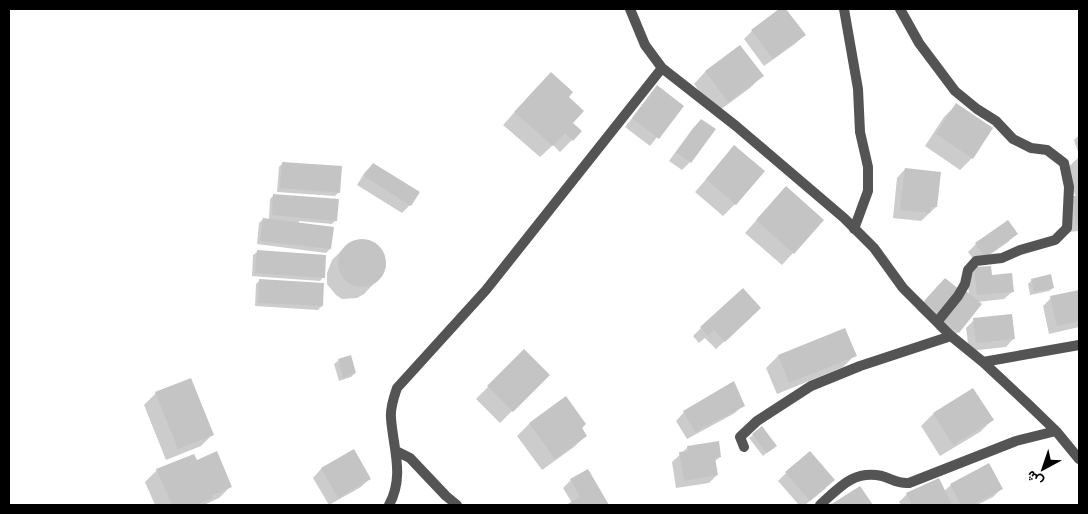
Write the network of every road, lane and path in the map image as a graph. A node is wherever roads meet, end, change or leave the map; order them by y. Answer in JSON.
{"nodes":[{"id":1,"x":630,"y":9,"type":"edge"},
{"id":2,"x":844,"y":9,"type":"edge"},
{"id":3,"x":900,"y":9,"type":"edge"},
{"id":4,"x":662,"y":68,"type":"junction"},
{"id":5,"x":854,"y":229,"type":"junction"},
{"id":6,"x":937,"y":322,"type":"junction"},
{"id":7,"x":951,"y":336,"type":"junction"},
{"id":8,"x":1079,"y":345,"type":"edge"},
{"id":9,"x":983,"y":362,"type":"junction"},
{"id":10,"x":1056,"y":431,"type":"junction"},
{"id":11,"x":744,"y":446,"type":"dead end"},
{"id":12,"x":396,"y":451,"type":"junction"},
{"id":13,"x":1079,"y":459,"type":"edge"},
{"id":14,"x":390,"y":505,"type":"edge"},
{"id":15,"x":457,"y":505,"type":"edge"},
{"id":16,"x":820,"y":505,"type":"edge"}],
"edges":[{"from":1,"to":4,"type":"street"},
{"from":2,"to":5,"type":"street"},
{"from":3,"to":6,"type":"street"},
{"from":4,"to":5,"type":"street"},
{"from":4,"to":12,"type":"street"},
{"from":5,"to":6,"type":"street"},
{"from":6,"to":7,"type":"street"},
{"from":7,"to":9,"type":"street"},
{"from":7,"to":11,"type":"street"},
{"from":8,"to":9,"type":"street"},
{"from":9,"to":10,"type":"street"},
{"from":10,"to":13,"type":"street"},
{"from":10,"to":16,"type":"street"},
{"from":12,"to":14,"type":"street"},
{"from":12,"to":15,"type":"street"}]}
